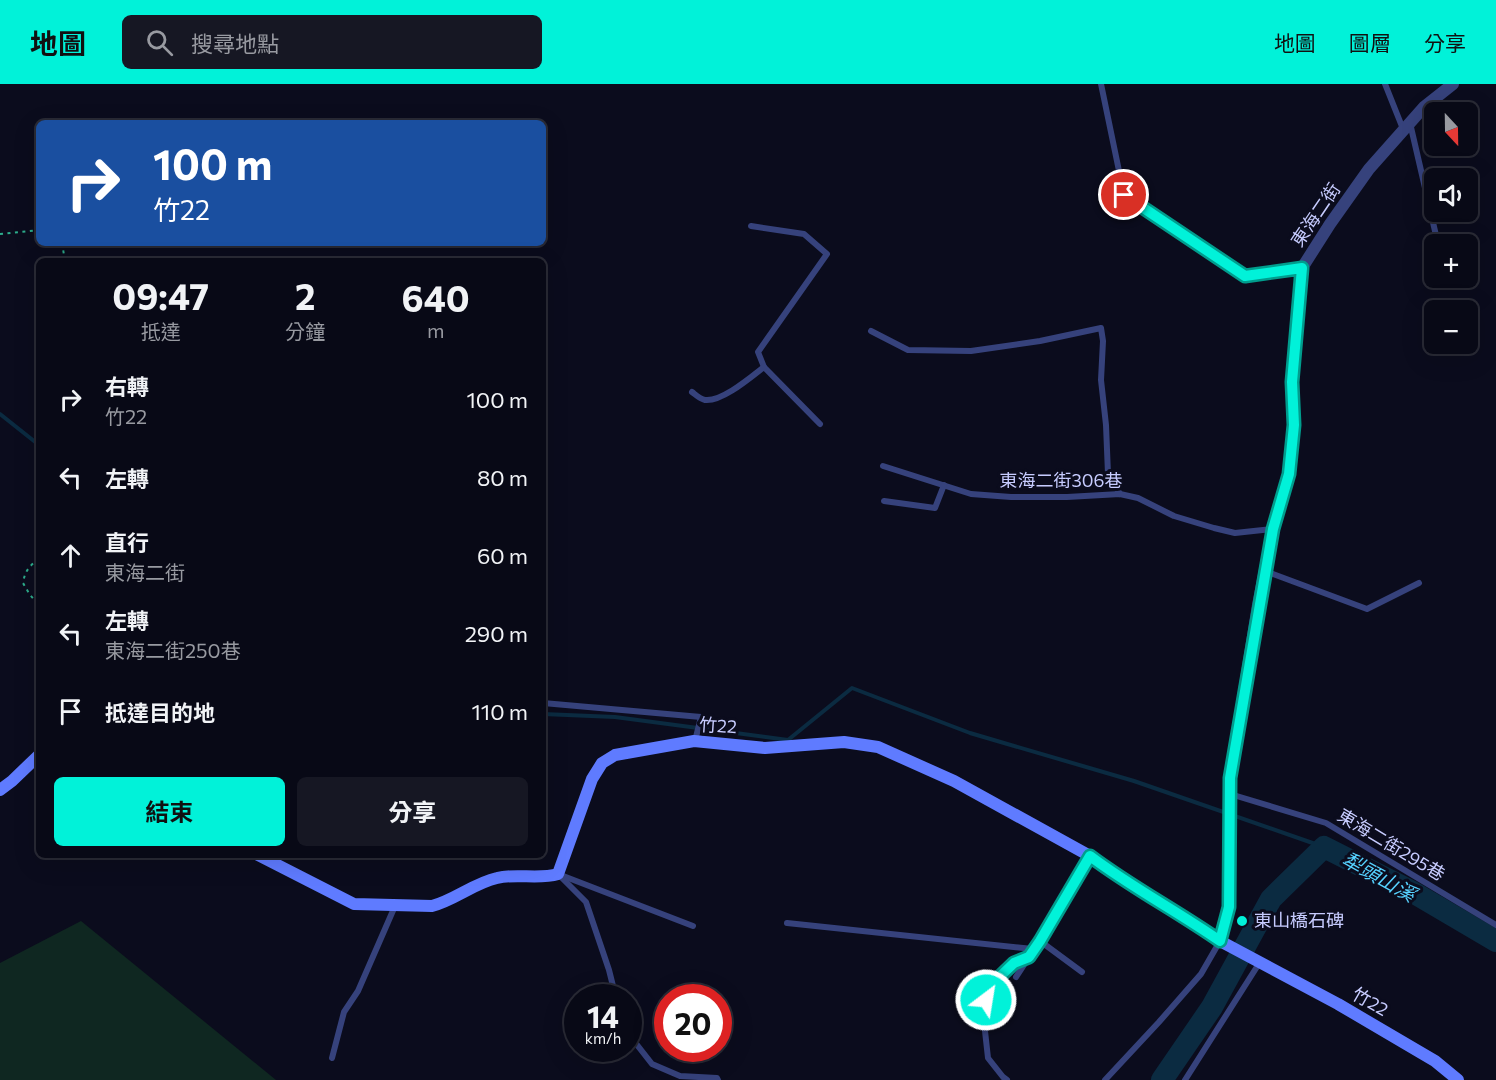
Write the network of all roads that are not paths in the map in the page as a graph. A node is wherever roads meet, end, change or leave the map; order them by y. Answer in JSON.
{"nodes":[{"id":1,"x":1101,"y":84,"type":"edge"},
{"id":2,"x":1385,"y":84,"type":"edge"},
{"id":3,"x":1452,"y":84,"type":"edge"},
{"id":4,"x":1407,"y":125,"type":"junction"},
{"id":5,"x":750,"y":226,"type":"dead end"},
{"id":6,"x":1435,"y":234,"type":"edge"},
{"id":7,"x":1302,"y":268,"type":"junction"},
{"id":8,"x":871,"y":331,"type":"dead end"},
{"id":9,"x":764,"y":367,"type":"junction"},
{"id":10,"x":692,"y":392,"type":"dead end"},
{"id":11,"x":820,"y":424,"type":"dead end"},
{"id":12,"x":883,"y":466,"type":"dead end"},
{"id":13,"x":944,"y":485,"type":"junction"},
{"id":14,"x":1120,"y":494,"type":"junction"},
{"id":15,"x":884,"y":501,"type":"dead end"},
{"id":16,"x":1273,"y":529,"type":"junction"},
{"id":17,"x":1265,"y":571,"type":"junction"},
{"id":18,"x":1419,"y":583,"type":"dead end"},
{"id":19,"x":546,"y":703,"type":"edge"},
{"id":20,"x":694,"y":741,"type":"junction"},
{"id":21,"x":36,"y":757,"type":"edge"},
{"id":22,"x":0,"y":790,"type":"edge"},
{"id":23,"x":1229,"y":794,"type":"junction"},
{"id":24,"x":1090,"y":856,"type":"junction"},
{"id":25,"x":264,"y":858,"type":"edge"},
{"id":26,"x":558,"y":874,"type":"junction"},
{"id":27,"x":395,"y":906,"type":"junction"},
{"id":28,"x":787,"y":923,"type":"dead end"},
{"id":29,"x":1496,"y":925,"type":"edge"},
{"id":30,"x":693,"y":926,"type":"dead end"},
{"id":31,"x":1040,"y":941,"type":"junction"},
{"id":32,"x":1220,"y":941,"type":"junction"},
{"id":33,"x":1033,"y":949,"type":"junction"},
{"id":34,"x":1029,"y":957,"type":"junction"},
{"id":35,"x":1260,"y":961,"type":"junction"},
{"id":36,"x":1082,"y":972,"type":"dead end"},
{"id":37,"x":1016,"y":976,"type":"dead end"},
{"id":38,"x":612,"y":984,"type":"edge"},
{"id":39,"x":642,"y":1051,"type":"edge"},
{"id":40,"x":332,"y":1058,"type":"dead end"},
{"id":41,"x":718,"y":1080,"type":"edge"},
{"id":42,"x":1007,"y":1080,"type":"edge"},
{"id":43,"x":1105,"y":1080,"type":"edge"},
{"id":44,"x":1185,"y":1080,"type":"edge"},
{"id":45,"x":1458,"y":1080,"type":"edge"}],
"edges":[{"from":1,"to":7,"type":"lane"},
{"from":2,"to":4,"type":"lane"},
{"from":3,"to":4,"type":"street","name":"東海二街"},
{"from":4,"to":6,"type":"lane"},
{"from":4,"to":7,"type":"street","name":"東海二街"},
{"from":5,"to":9,"type":"lane"},
{"from":7,"to":16,"type":"street","name":"東海二街"},
{"from":8,"to":14,"type":"lane"},
{"from":9,"to":10,"type":"lane"},
{"from":9,"to":11,"type":"lane"},
{"from":12,"to":13,"type":"lane","name":"東海二街306巷"},
{"from":13,"to":14,"type":"lane","name":"東海二街306巷"},
{"from":13,"to":15,"type":"lane"},
{"from":14,"to":16,"type":"lane","name":"東海二街306巷"},
{"from":16,"to":17,"type":"street","name":"東海二街"},
{"from":17,"to":18,"type":"lane"},
{"from":17,"to":23,"type":"street","name":"東海二街"},
{"from":19,"to":20,"type":"lane"},
{"from":20,"to":24,"type":"street","name":"竹22","number":"竹22"},
{"from":20,"to":26,"type":"street","name":"竹22","number":"竹22"},
{"from":21,"to":22,"type":"street"},
{"from":23,"to":29,"type":"lane","name":"東海二街295巷"},
{"from":23,"to":32,"type":"street","name":"東海二街"},
{"from":24,"to":31,"type":"lane"},
{"from":24,"to":32,"type":"street","name":"竹22","number":"竹22"},
{"from":25,"to":27,"type":"street"},
{"from":26,"to":27,"type":"street"},
{"from":26,"to":30,"type":"lane"},
{"from":26,"to":38,"type":"lane"},
{"from":27,"to":40,"type":"lane"},
{"from":28,"to":33,"type":"lane"},
{"from":31,"to":33,"type":"lane"},
{"from":31,"to":36,"type":"lane"},
{"from":32,"to":35,"type":"street","number":"竹22"},
{"from":32,"to":43,"type":"lane"},
{"from":33,"to":34,"type":"lane"},
{"from":34,"to":37,"type":"lane"},
{"from":34,"to":42,"type":"lane"},
{"from":35,"to":44,"type":"lane"},
{"from":35,"to":45,"type":"street","name":"竹22","number":"竹22"},
{"from":39,"to":41,"type":"lane"}]}
